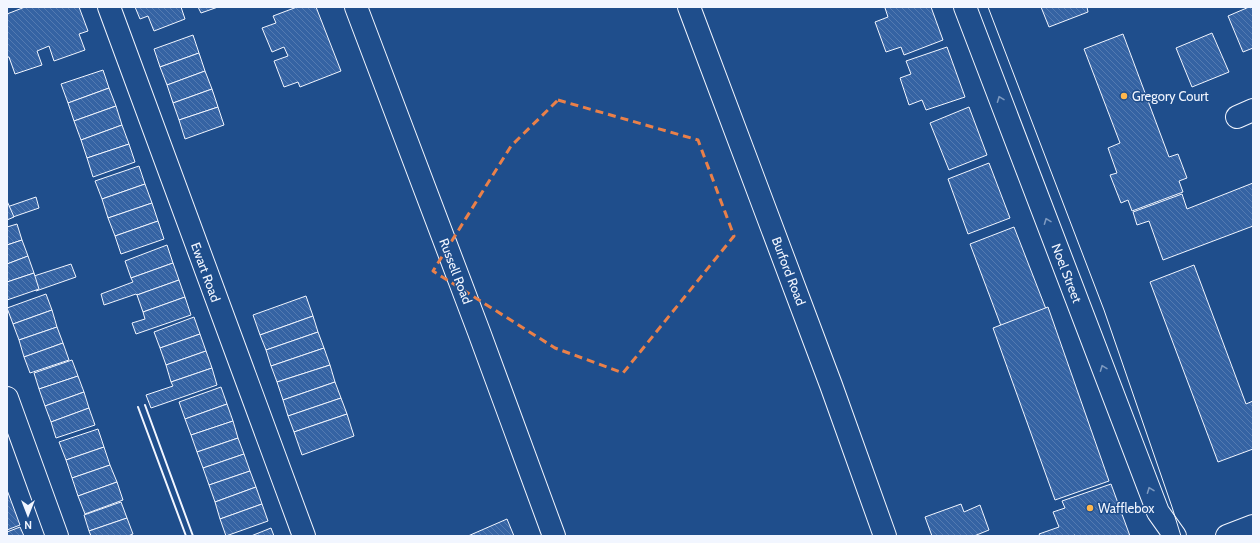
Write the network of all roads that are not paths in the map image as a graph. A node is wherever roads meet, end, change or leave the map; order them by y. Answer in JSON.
{"nodes":[{"id":1,"x":109,"y":7,"type":"edge"},
{"id":2,"x":356,"y":7,"type":"edge"},
{"id":3,"x":689,"y":7,"type":"edge"},
{"id":4,"x":965,"y":7,"type":"edge"},
{"id":5,"x":7,"y":398,"type":"edge"},
{"id":6,"x":1253,"y":526,"type":"edge"},
{"id":7,"x":57,"y":536,"type":"edge"},
{"id":8,"x":304,"y":536,"type":"edge"},
{"id":9,"x":554,"y":536,"type":"edge"},
{"id":10,"x":885,"y":536,"type":"edge"},
{"id":11,"x":1175,"y":536,"type":"edge"},
{"id":12,"x":1227,"y":536,"type":"edge"}],
"edges":[{"from":1,"to":8,"type":"street","name":"Ewart Road"},
{"from":2,"to":9,"type":"street","name":"Russell Road"},
{"from":3,"to":10,"type":"street","name":"Burford Road"},
{"from":11,"to":4,"type":"street","name":"Noel Street","one_way":true},
{"from":5,"to":7,"type":"street"},
{"from":6,"to":12,"type":"street"}]}
